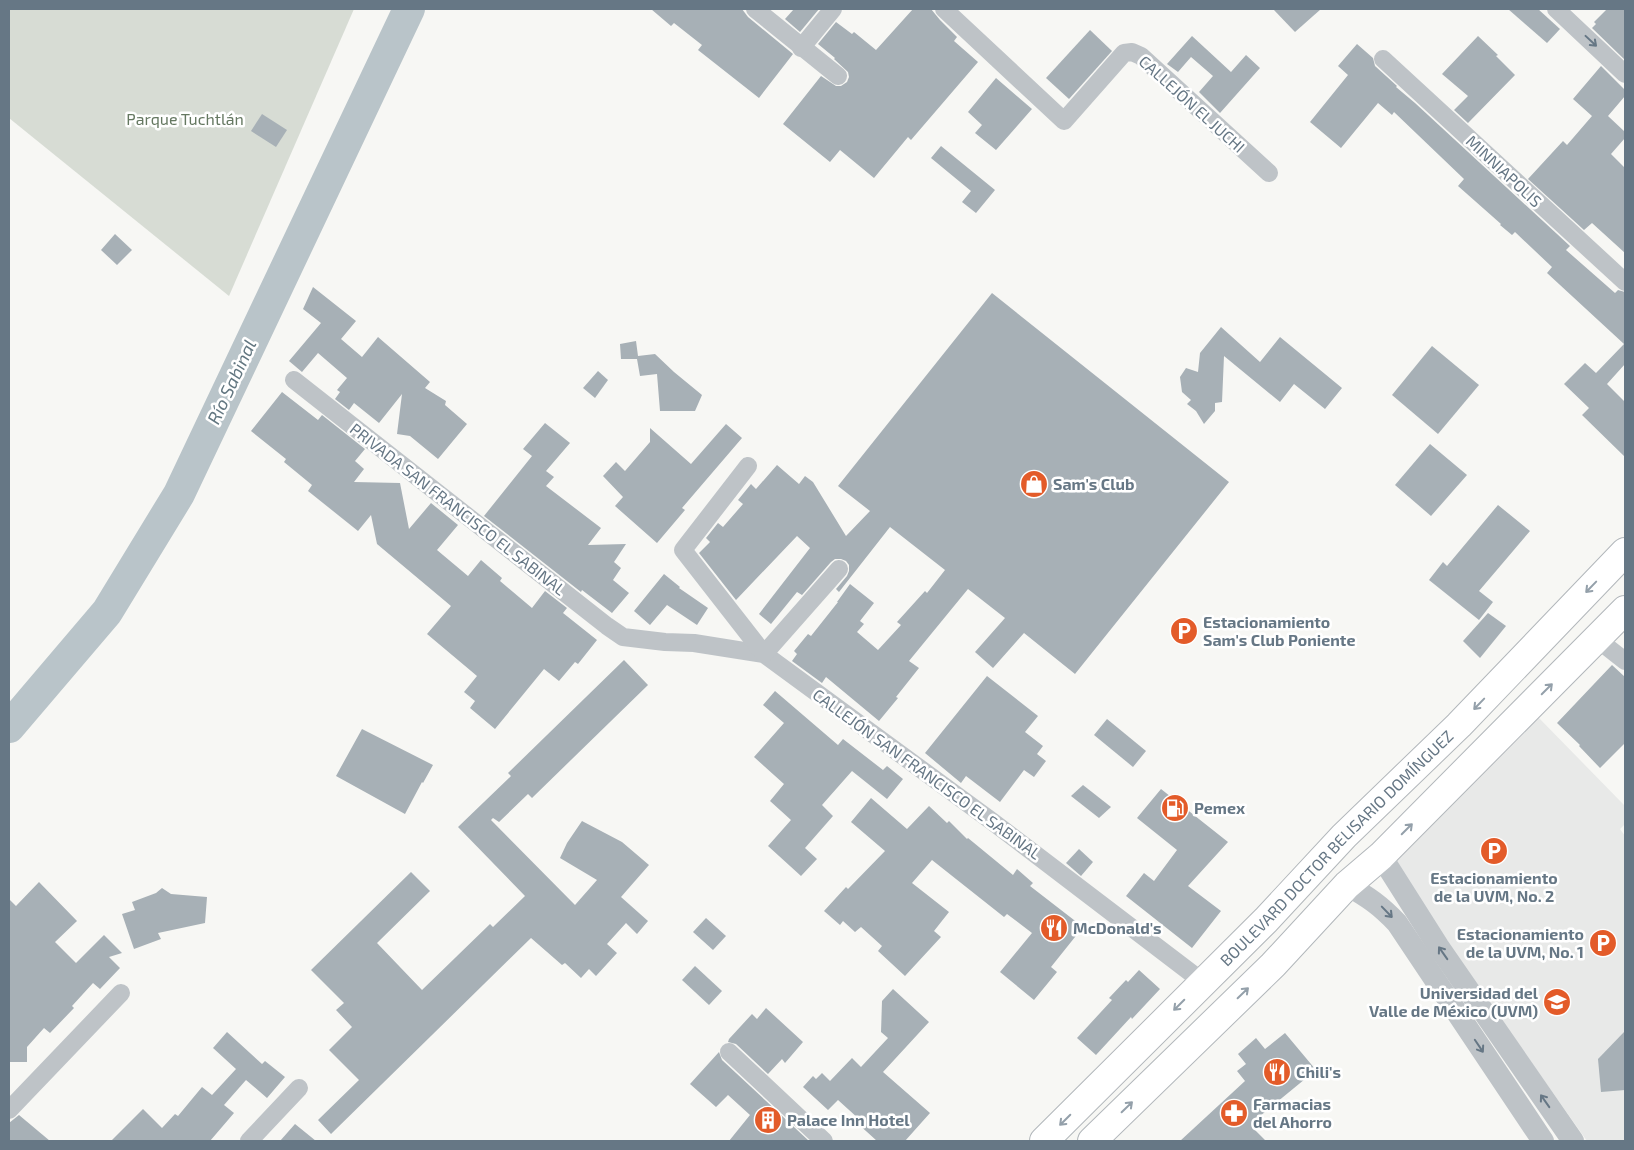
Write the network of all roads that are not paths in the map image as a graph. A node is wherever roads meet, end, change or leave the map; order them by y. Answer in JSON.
{"nodes":[{"id":1,"x":754,"y":9,"type":"edge"},
{"id":2,"x":833,"y":9,"type":"edge"},
{"id":3,"x":944,"y":9,"type":"edge"},
{"id":4,"x":1556,"y":9,"type":"edge"},
{"id":5,"x":801,"y":48,"type":"junction"},
{"id":6,"x":1383,"y":59,"type":"dead end"},
{"id":7,"x":1625,"y":74,"type":"edge"},
{"id":8,"x":838,"y":76,"type":"dead end"},
{"id":9,"x":1269,"y":173,"type":"dead end"},
{"id":10,"x":1625,"y":282,"type":"edge"},
{"id":11,"x":294,"y":380,"type":"dead end"},
{"id":12,"x":748,"y":466,"type":"dead end"},
{"id":13,"x":1625,"y":552,"type":"edge"},
{"id":14,"x":839,"y":569,"type":"dead end"},
{"id":15,"x":1625,"y":610,"type":"edge"},
{"id":16,"x":623,"y":637,"type":"joint"},
{"id":17,"x":1598,"y":639,"type":"junction"},
{"id":18,"x":764,"y":654,"type":"junction"},
{"id":19,"x":1625,"y":661,"type":"edge"},
{"id":20,"x":1381,"y":856,"type":"junction"},
{"id":21,"x":1347,"y":885,"type":"junction"},
{"id":22,"x":1202,"y":982,"type":"junction"},
{"id":23,"x":122,"y":993,"type":"dead end"},
{"id":24,"x":728,"y":1052,"type":"dead end"},
{"id":25,"x":299,"y":1088,"type":"dead end"},
{"id":26,"x":9,"y":1110,"type":"edge"},
{"id":27,"x":249,"y":1141,"type":"edge"},
{"id":28,"x":824,"y":1141,"type":"edge"},
{"id":29,"x":1044,"y":1141,"type":"edge"},
{"id":30,"x":1092,"y":1141,"type":"edge"},
{"id":31,"x":1543,"y":1141,"type":"edge"},
{"id":32,"x":1574,"y":1141,"type":"edge"}],
"edges":[{"from":1,"to":5,"type":"street"},
{"from":2,"to":5,"type":"street"},
{"from":3,"to":9,"type":"street","name":"CALLEJÓN EL JUCHI"},
{"from":4,"to":7,"type":"street","one_way":true},
{"from":5,"to":8,"type":"street"},
{"from":6,"to":10,"type":"street","name":"MINNIAPOLIS"},
{"from":11,"to":16,"type":"street","name":"PRIVADA SAN FRANCISCO EL SABINAL"},
{"from":12,"to":18,"type":"street"},
{"from":13,"to":22,"type":"main road","name":"BOULEVARD DOCTOR BELISARIO DOMÍNGUEZ","one_way":true},
{"from":14,"to":18,"type":"street"},
{"from":15,"to":17,"type":"main road","name":"BOULEVARD DOCTOR BELISARIO DOMÍNGUEZ"},
{"from":16,"to":18,"type":"street","name":"CALLEJÓN SAN FRANCISCO EL SABINAL"},
{"from":17,"to":19,"type":"street"},
{"from":20,"to":17,"type":"main road","name":"BOULEVARD DOCTOR BELISARIO DOMÍNGUEZ","one_way":true},
{"from":18,"to":22,"type":"street","name":"CALLEJÓN SAN FRANCISCO EL SABINAL"},
{"from":20,"to":21,"type":"main road","name":"BOULEVARD DOCTOR BELISARIO DOMÍNGUEZ"},
{"from":32,"to":20,"type":"street","one_way":true},
{"from":30,"to":21,"type":"main road","name":"BOULEVARD DOCTOR BELISARIO DOMÍNGUEZ","one_way":true},
{"from":21,"to":31,"type":"street","one_way":true},
{"from":22,"to":29,"type":"main road","name":"BOULEVARD DOCTOR BELISARIO DOMÍNGUEZ","one_way":true},
{"from":23,"to":26,"type":"street"},
{"from":24,"to":28,"type":"street"},
{"from":25,"to":27,"type":"street"}]}
